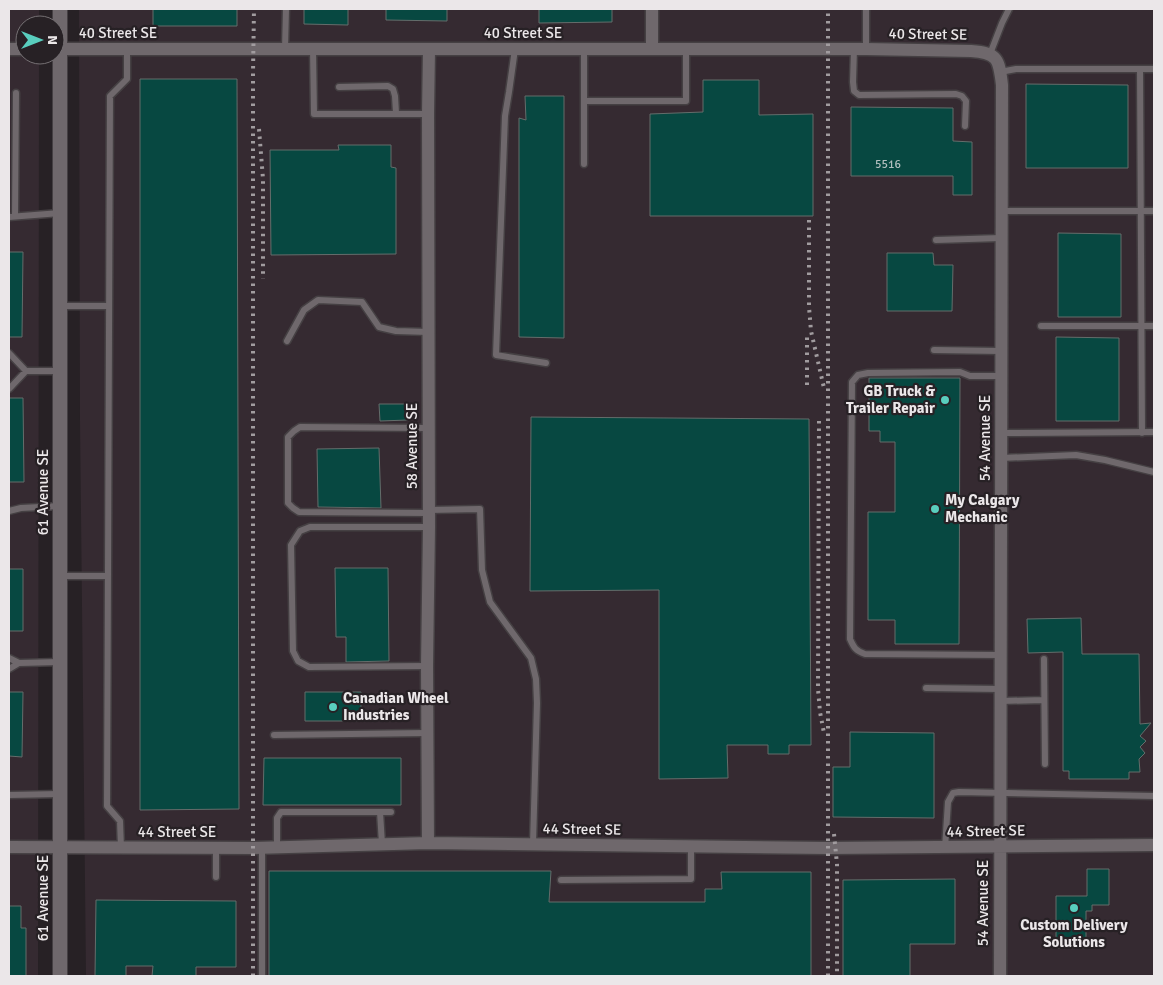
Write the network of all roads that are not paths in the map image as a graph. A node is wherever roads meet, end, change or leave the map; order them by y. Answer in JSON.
{"nodes":[{"id":1,"x":286,"y":9,"type":"edge"},
{"id":2,"x":652,"y":9,"type":"edge"},
{"id":3,"x":866,"y":9,"type":"edge"},
{"id":4,"x":1009,"y":9,"type":"edge"},
{"id":5,"x":652,"y":48,"type":"junction"},
{"id":6,"x":65,"y":49,"type":"edge"},
{"id":7,"x":127,"y":49,"type":"junction"},
{"id":8,"x":284,"y":49,"type":"junction"},
{"id":9,"x":313,"y":49,"type":"junction"},
{"id":10,"x":515,"y":49,"type":"junction"},
{"id":11,"x":584,"y":49,"type":"junction"},
{"id":12,"x":686,"y":49,"type":"junction"},
{"id":13,"x":860,"y":49,"type":"junction"},
{"id":14,"x":429,"y":50,"type":"junction"},
{"id":15,"x":990,"y":54,"type":"junction"},
{"id":16,"x":58,"y":65,"type":"edge"},
{"id":17,"x":1140,"y":69,"type":"junction"},
{"id":18,"x":1154,"y":69,"type":"edge"},
{"id":19,"x":1000,"y":72,"type":"junction"},
{"id":20,"x":340,"y":87,"type":"dead end"},
{"id":21,"x":16,"y":93,"type":"dead end"},
{"id":22,"x":584,"y":101,"type":"junction"},
{"id":23,"x":396,"y":113,"type":"junction"},
{"id":24,"x":428,"y":114,"type":"junction"},
{"id":25,"x":965,"y":126,"type":"dead end"},
{"id":26,"x":584,"y":164,"type":"dead end"},
{"id":27,"x":1001,"y":211,"type":"junction"},
{"id":28,"x":1140,"y":211,"type":"junction"},
{"id":29,"x":1154,"y":211,"type":"edge"},
{"id":30,"x":60,"y":213,"type":"junction"},
{"id":31,"x":12,"y":217,"type":"edge"},
{"id":32,"x":1001,"y":238,"type":"junction"},
{"id":33,"x":936,"y":240,"type":"dead end"},
{"id":34,"x":60,"y":306,"type":"junction"},
{"id":35,"x":107,"y":306,"type":"junction"},
{"id":36,"x":1041,"y":326,"type":"dead end"},
{"id":37,"x":1141,"y":326,"type":"junction"},
{"id":38,"x":1154,"y":326,"type":"edge"},
{"id":39,"x":429,"y":332,"type":"junction"},
{"id":40,"x":286,"y":342,"type":"dead end"},
{"id":41,"x":934,"y":350,"type":"dead end"},
{"id":42,"x":1001,"y":351,"type":"junction"},
{"id":43,"x":9,"y":353,"type":"edge"},
{"id":44,"x":546,"y":363,"type":"dead end"},
{"id":45,"x":26,"y":371,"type":"junction"},
{"id":46,"x":60,"y":371,"type":"junction"},
{"id":47,"x":1001,"y":376,"type":"junction"},
{"id":48,"x":9,"y":389,"type":"edge"},
{"id":49,"x":428,"y":428,"type":"junction"},
{"id":50,"x":1142,"y":432,"type":"junction"},
{"id":51,"x":1154,"y":432,"type":"edge"},
{"id":52,"x":1001,"y":433,"type":"junction"},
{"id":53,"x":1001,"y":458,"type":"junction"},
{"id":54,"x":1154,"y":472,"type":"edge"},
{"id":55,"x":60,"y":506,"type":"junction"},
{"id":56,"x":9,"y":511,"type":"edge"},
{"id":57,"x":428,"y":511,"type":"junction"},
{"id":58,"x":970,"y":518,"type":"dead end"},
{"id":59,"x":1001,"y":518,"type":"junction"},
{"id":60,"x":429,"y":527,"type":"junction"},
{"id":61,"x":60,"y":576,"type":"junction"},
{"id":62,"x":106,"y":576,"type":"junction"},
{"id":63,"x":1000,"y":654,"type":"junction"},
{"id":64,"x":9,"y":658,"type":"edge"},
{"id":65,"x":1044,"y":658,"type":"dead end"},
{"id":66,"x":59,"y":662,"type":"junction"},
{"id":67,"x":19,"y":663,"type":"junction"},
{"id":68,"x":427,"y":666,"type":"junction"},
{"id":69,"x":9,"y":669,"type":"edge"},
{"id":70,"x":926,"y":688,"type":"dead end"},
{"id":71,"x":1000,"y":695,"type":"junction"},
{"id":72,"x":1044,"y":700,"type":"junction"},
{"id":73,"x":428,"y":733,"type":"junction"},
{"id":74,"x":274,"y":735,"type":"dead end"},
{"id":75,"x":1045,"y":764,"type":"dead end"},
{"id":76,"x":1000,"y":793,"type":"junction"},
{"id":77,"x":59,"y":794,"type":"junction"},
{"id":78,"x":9,"y":795,"type":"edge"},
{"id":79,"x":1154,"y":796,"type":"edge"},
{"id":80,"x":380,"y":812,"type":"junction"},
{"id":81,"x":392,"y":812,"type":"dead end"},
{"id":82,"x":428,"y":843,"type":"junction"},
{"id":83,"x":382,"y":844,"type":"junction"},
{"id":84,"x":533,"y":844,"type":"junction"},
{"id":85,"x":1154,"y":845,"type":"edge"},
{"id":86,"x":691,"y":846,"type":"junction"},
{"id":87,"x":9,"y":847,"type":"edge"},
{"id":88,"x":999,"y":847,"type":"junction"},
{"id":89,"x":59,"y":848,"type":"junction"},
{"id":90,"x":121,"y":848,"type":"junction"},
{"id":91,"x":216,"y":848,"type":"junction"},
{"id":92,"x":262,"y":848,"type":"junction"},
{"id":93,"x":277,"y":848,"type":"junction"},
{"id":94,"x":945,"y":848,"type":"junction"},
{"id":95,"x":216,"y":877,"type":"dead end"},
{"id":96,"x":561,"y":880,"type":"dead end"},
{"id":97,"x":60,"y":976,"type":"edge"},
{"id":98,"x":262,"y":976,"type":"edge"},
{"id":99,"x":1000,"y":976,"type":"edge"}],
"edges":[{"from":1,"to":8,"type":"lane"},
{"from":2,"to":5,"type":"street"},
{"from":3,"to":13,"type":"lane"},
{"from":4,"to":15,"type":"lane"},
{"from":5,"to":11,"type":"street","name":"40 Street SE"},
{"from":5,"to":12,"type":"street","name":"40 Street SE"},
{"from":6,"to":7,"type":"street","name":"40 Street SE"},
{"from":7,"to":8,"type":"street","name":"40 Street SE"},
{"from":7,"to":35,"type":"lane"},
{"from":8,"to":9,"type":"street","name":"40 Street SE"},
{"from":9,"to":14,"type":"street","name":"40 Street SE"},
{"from":9,"to":23,"type":"lane"},
{"from":10,"to":11,"type":"street","name":"40 Street SE"},
{"from":10,"to":14,"type":"street","name":"40 Street SE"},
{"from":10,"to":44,"type":"lane"},
{"from":11,"to":22,"type":"lane"},
{"from":12,"to":13,"type":"street","name":"40 Street SE"},
{"from":12,"to":22,"type":"lane"},
{"from":13,"to":15,"type":"street","name":"40 Street SE"},
{"from":13,"to":25,"type":"lane"},
{"from":14,"to":24,"type":"street","name":"58 Avenue SE"},
{"from":15,"to":19,"type":"street","name":"54 Avenue SE"},
{"from":16,"to":30,"type":"street","name":"61 Avenue SE"},
{"from":17,"to":18,"type":"lane"},
{"from":17,"to":19,"type":"lane"},
{"from":17,"to":28,"type":"lane"},
{"from":19,"to":27,"type":"street","name":"54 Avenue SE"},
{"from":20,"to":23,"type":"lane"},
{"from":21,"to":31,"type":"lane"},
{"from":22,"to":26,"type":"lane"},
{"from":23,"to":24,"type":"lane"},
{"from":24,"to":39,"type":"street","name":"58 Avenue SE"},
{"from":27,"to":28,"type":"lane"},
{"from":27,"to":32,"type":"street","name":"54 Avenue SE"},
{"from":28,"to":29,"type":"lane"},
{"from":28,"to":37,"type":"lane"},
{"from":30,"to":31,"type":"lane"},
{"from":30,"to":34,"type":"street","name":"61 Avenue SE"},
{"from":32,"to":33,"type":"lane"},
{"from":32,"to":42,"type":"street","name":"54 Avenue SE"},
{"from":34,"to":35,"type":"lane"},
{"from":34,"to":46,"type":"street","name":"61 Avenue SE"},
{"from":35,"to":62,"type":"lane"},
{"from":36,"to":37,"type":"lane"},
{"from":37,"to":38,"type":"lane"},
{"from":37,"to":50,"type":"lane"},
{"from":39,"to":40,"type":"lane"},
{"from":39,"to":49,"type":"street","name":"58 Avenue SE"},
{"from":41,"to":42,"type":"lane"},
{"from":42,"to":47,"type":"street","name":"54 Avenue SE"},
{"from":43,"to":45,"type":"lane"},
{"from":45,"to":46,"type":"lane"},
{"from":45,"to":48,"type":"lane"},
{"from":46,"to":55,"type":"street","name":"61 Avenue SE"},
{"from":47,"to":52,"type":"street","name":"54 Avenue SE"},
{"from":47,"to":63,"type":"lane"},
{"from":49,"to":57,"type":"street","name":"58 Avenue SE"},
{"from":49,"to":57,"type":"lane"},
{"from":50,"to":51,"type":"lane"},
{"from":50,"to":52,"type":"lane"},
{"from":52,"to":53,"type":"street","name":"54 Avenue SE"},
{"from":53,"to":54,"type":"lane"},
{"from":53,"to":59,"type":"street","name":"54 Avenue SE"},
{"from":55,"to":56,"type":"lane"},
{"from":55,"to":61,"type":"street","name":"61 Avenue SE"},
{"from":57,"to":60,"type":"street","name":"58 Avenue SE"},
{"from":57,"to":84,"type":"lane"},
{"from":58,"to":59,"type":"lane"},
{"from":59,"to":63,"type":"street","name":"54 Avenue SE"},
{"from":60,"to":68,"type":"street","name":"58 Avenue SE"},
{"from":60,"to":68,"type":"lane"},
{"from":61,"to":62,"type":"lane"},
{"from":61,"to":66,"type":"street","name":"61 Avenue SE"},
{"from":62,"to":90,"type":"lane"},
{"from":63,"to":71,"type":"street","name":"54 Avenue SE"},
{"from":64,"to":67,"type":"lane"},
{"from":65,"to":72,"type":"lane"},
{"from":66,"to":67,"type":"lane"},
{"from":66,"to":77,"type":"street","name":"61 Avenue SE"},
{"from":67,"to":69,"type":"lane"},
{"from":68,"to":73,"type":"street","name":"58 Avenue SE"},
{"from":70,"to":71,"type":"lane"},
{"from":71,"to":72,"type":"lane"},
{"from":71,"to":76,"type":"street","name":"54 Avenue SE"},
{"from":72,"to":75,"type":"lane"},
{"from":73,"to":74,"type":"lane"},
{"from":73,"to":82,"type":"street","name":"58 Avenue SE"},
{"from":76,"to":79,"type":"lane"},
{"from":76,"to":88,"type":"street","name":"54 Avenue SE"},
{"from":76,"to":94,"type":"lane"},
{"from":77,"to":78,"type":"lane"},
{"from":77,"to":89,"type":"street","name":"61 Avenue SE"},
{"from":80,"to":81,"type":"lane"},
{"from":80,"to":83,"type":"lane"},
{"from":80,"to":93,"type":"lane"},
{"from":82,"to":83,"type":"street","name":"44 Street SE"},
{"from":82,"to":84,"type":"street","name":"44 Street SE"},
{"from":83,"to":93,"type":"street","name":"44 Street SE"},
{"from":84,"to":86,"type":"street","name":"44 Street SE"},
{"from":85,"to":88,"type":"street","name":"44 Street SE"},
{"from":86,"to":94,"type":"street","name":"44 Street SE"},
{"from":86,"to":96,"type":"lane"},
{"from":87,"to":89,"type":"street","name":"44 Street SE"},
{"from":88,"to":94,"type":"street","name":"44 Street SE"},
{"from":88,"to":99,"type":"street","name":"54 Avenue SE"},
{"from":89,"to":90,"type":"street","name":"44 Street SE"},
{"from":89,"to":97,"type":"street","name":"61 Avenue SE"},
{"from":90,"to":91,"type":"street","name":"44 Street SE"},
{"from":91,"to":92,"type":"street","name":"44 Street SE"},
{"from":91,"to":95,"type":"lane"},
{"from":92,"to":93,"type":"street","name":"44 Street SE"},
{"from":92,"to":98,"type":"lane"}]}
